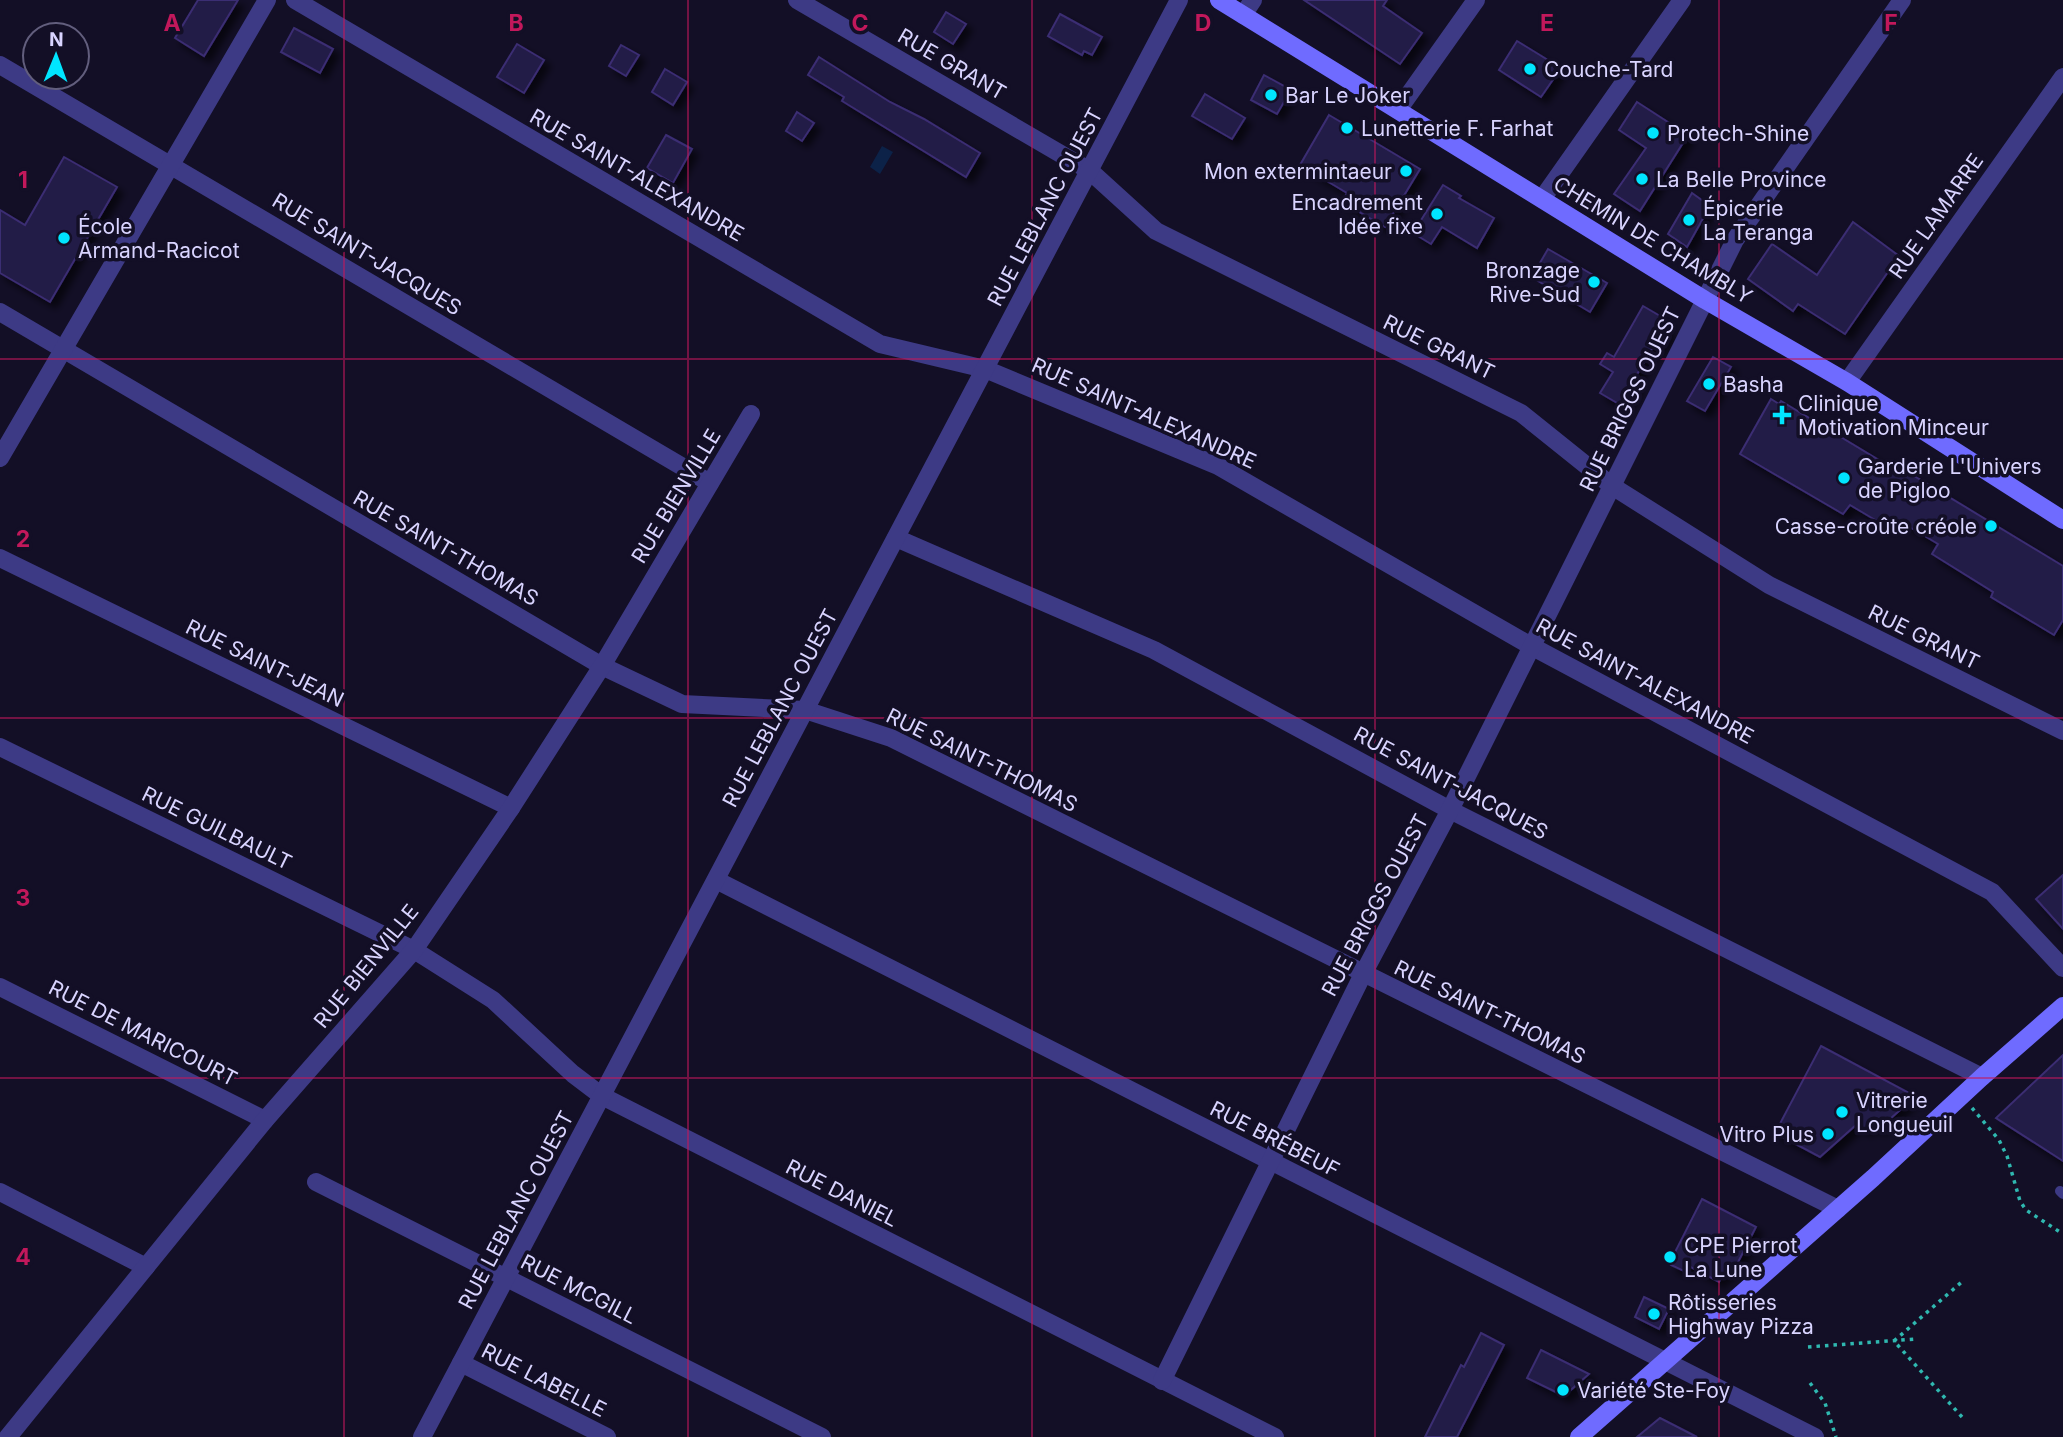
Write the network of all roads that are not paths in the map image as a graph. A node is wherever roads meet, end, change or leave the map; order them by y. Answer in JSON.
{"nodes":[{"id":1,"x":267,"y":0,"type":"edge"},
{"id":2,"x":295,"y":0,"type":"edge"},
{"id":3,"x":797,"y":0,"type":"edge"},
{"id":4,"x":1178,"y":0,"type":"edge"},
{"id":5,"x":1219,"y":0,"type":"edge"},
{"id":6,"x":1476,"y":0,"type":"edge"},
{"id":7,"x":1682,"y":0,"type":"edge"},
{"id":8,"x":1902,"y":0,"type":"edge"},
{"id":9,"x":1248,"y":7,"type":"edge"},
{"id":10,"x":0,"y":65,"type":"edge"},
{"id":11,"x":2063,"y":77,"type":"edge"},
{"id":12,"x":1398,"y":110,"type":"junction"},
{"id":13,"x":171,"y":164,"type":"junction"},
{"id":14,"x":1090,"y":171,"type":"junction"},
{"id":15,"x":1542,"y":200,"type":"junction"},
{"id":16,"x":1705,"y":299,"type":"junction"},
{"id":17,"x":0,"y":312,"type":"edge"},
{"id":18,"x":63,"y":350,"type":"junction"},
{"id":19,"x":985,"y":369,"type":"junction"},
{"id":20,"x":1847,"y":382,"type":"junction"},
{"id":21,"x":751,"y":414,"type":"dead end"},
{"id":22,"x":2,"y":449,"type":"edge"},
{"id":23,"x":709,"y":482,"type":"junction"},
{"id":24,"x":1612,"y":486,"type":"junction"},
{"id":25,"x":2063,"y":520,"type":"edge"},
{"id":26,"x":896,"y":538,"type":"junction"},
{"id":27,"x":0,"y":558,"type":"edge"},
{"id":28,"x":1531,"y":646,"type":"junction"},
{"id":29,"x":602,"y":666,"type":"junction"},
{"id":30,"x":805,"y":710,"type":"junction"},
{"id":31,"x":2063,"y":731,"type":"edge"},
{"id":32,"x":0,"y":747,"type":"edge"},
{"id":33,"x":511,"y":808,"type":"junction"},
{"id":34,"x":1450,"y":810,"type":"junction"},
{"id":35,"x":716,"y":880,"type":"junction"},
{"id":36,"x":414,"y":950,"type":"junction"},
{"id":37,"x":2063,"y":968,"type":"edge"},
{"id":38,"x":1363,"y":974,"type":"junction"},
{"id":39,"x":0,"y":986,"type":"edge"},
{"id":40,"x":2063,"y":1006,"type":"edge"},
{"id":41,"x":1982,"y":1077,"type":"junction"},
{"id":42,"x":602,"y":1096,"type":"junction"},
{"id":43,"x":265,"y":1120,"type":"junction"},
{"id":44,"x":1270,"y":1163,"type":"junction"},
{"id":45,"x":316,"y":1182,"type":"dead end"},
{"id":46,"x":0,"y":1192,"type":"edge"},
{"id":47,"x":1838,"y":1209,"type":"junction"},
{"id":48,"x":146,"y":1266,"type":"junction"},
{"id":49,"x":505,"y":1278,"type":"junction"},
{"id":50,"x":1666,"y":1362,"type":"junction"},
{"id":51,"x":461,"y":1363,"type":"junction"},
{"id":52,"x":1162,"y":1381,"type":"junction"},
{"id":53,"x":8,"y":1437,"type":"edge"},
{"id":54,"x":422,"y":1437,"type":"edge"},
{"id":55,"x":607,"y":1437,"type":"edge"},
{"id":56,"x":822,"y":1437,"type":"edge"},
{"id":57,"x":1275,"y":1437,"type":"edge"},
{"id":58,"x":1579,"y":1437,"type":"edge"},
{"id":59,"x":1815,"y":1437,"type":"edge"}],
"edges":[{"from":1,"to":13,"type":"street"},
{"from":2,"to":19,"type":"street","name":"RUE SAINT-ALEXANDRE"},
{"from":3,"to":14,"type":"street","name":"RUE GRANT"},
{"from":4,"to":14,"type":"street","name":"RUE LEBLANC OUEST"},
{"from":5,"to":9,"type":"main road","name":"CHEMIN DE CHAMBLY"},
{"from":6,"to":12,"type":"street"},
{"from":7,"to":15,"type":"street"},
{"from":8,"to":16,"type":"street","name":"RUE BRIGGS OUEST"},
{"from":9,"to":12,"type":"main road","name":"CHEMIN DE CHAMBLY"},
{"from":10,"to":13,"type":"street","name":"RUE SAINT-JACQUES"},
{"from":11,"to":20,"type":"street","name":"RUE LAMARRE"},
{"from":12,"to":15,"type":"main road","name":"CHEMIN DE CHAMBLY"},
{"from":13,"to":18,"type":"street"},
{"from":13,"to":23,"type":"street","name":"RUE SAINT-JACQUES"},
{"from":14,"to":19,"type":"street","name":"RUE LEBLANC OUEST"},
{"from":14,"to":24,"type":"street","name":"RUE GRANT"},
{"from":15,"to":16,"type":"main road","name":"CHEMIN DE CHAMBLY"},
{"from":16,"to":20,"type":"main road","name":"CHEMIN DE CHAMBLY"},
{"from":16,"to":24,"type":"street","name":"RUE BRIGGS OUEST"},
{"from":17,"to":18,"type":"street","name":"RUE SAINT-THOMAS"},
{"from":18,"to":22,"type":"street"},
{"from":18,"to":29,"type":"street","name":"RUE SAINT-THOMAS"},
{"from":19,"to":26,"type":"street","name":"RUE LEBLANC OUEST"},
{"from":19,"to":28,"type":"street","name":"RUE SAINT-ALEXANDRE"},
{"from":20,"to":25,"type":"main road","name":"CHEMIN DE CHAMBLY"},
{"from":21,"to":23,"type":"street","name":"RUE BIENVILLE"},
{"from":23,"to":29,"type":"street","name":"RUE BIENVILLE"},
{"from":24,"to":28,"type":"street","name":"RUE BRIGGS OUEST"},
{"from":24,"to":31,"type":"street","name":"RUE GRANT"},
{"from":26,"to":30,"type":"street","name":"RUE LEBLANC OUEST"},
{"from":26,"to":34,"type":"street","name":"RUE SAINT-JACQUES"},
{"from":27,"to":33,"type":"street","name":"RUE SAINT-JEAN"},
{"from":28,"to":34,"type":"street","name":"RUE BRIGGS OUEST"},
{"from":28,"to":37,"type":"street","name":"RUE SAINT-ALEXANDRE"},
{"from":29,"to":30,"type":"street","name":"RUE SAINT-THOMAS"},
{"from":29,"to":33,"type":"street","name":"RUE BIENVILLE"},
{"from":30,"to":35,"type":"street","name":"RUE LEBLANC OUEST"},
{"from":30,"to":38,"type":"street","name":"RUE SAINT-THOMAS"},
{"from":32,"to":36,"type":"street","name":"RUE GUILBAULT"},
{"from":33,"to":36,"type":"street","name":"RUE BIENVILLE"},
{"from":34,"to":38,"type":"street","name":"RUE BRIGGS OUEST"},
{"from":34,"to":41,"type":"street","name":"RUE SAINT-JACQUES"},
{"from":35,"to":42,"type":"street","name":"RUE LEBLANC OUEST"},
{"from":35,"to":44,"type":"street","name":"RUE BRÉBEUF"},
{"from":36,"to":42,"type":"street","name":"RUE DANIEL"},
{"from":36,"to":43,"type":"street","name":"RUE BIENVILLE"},
{"from":38,"to":44,"type":"street","name":"RUE BRIGGS OUEST"},
{"from":38,"to":47,"type":"street","name":"RUE SAINT-THOMAS"},
{"from":39,"to":43,"type":"street","name":"RUE DE MARICOURT"},
{"from":40,"to":41,"type":"main road"},
{"from":41,"to":47,"type":"main road"},
{"from":42,"to":49,"type":"street","name":"RUE LEBLANC OUEST"},
{"from":42,"to":52,"type":"street","name":"RUE DANIEL"},
{"from":43,"to":48,"type":"street","name":"RUE BIENVILLE"},
{"from":44,"to":50,"type":"street","name":"RUE BRÉBEUF"},
{"from":44,"to":52,"type":"street","name":"RUE BRIGGS OUEST"},
{"from":45,"to":49,"type":"street","name":"RUE MCGILL"},
{"from":46,"to":48,"type":"street"},
{"from":47,"to":50,"type":"main road"},
{"from":48,"to":53,"type":"street","name":"RUE BIENVILLE"},
{"from":49,"to":51,"type":"street","name":"RUE LEBLANC OUEST"},
{"from":49,"to":56,"type":"street","name":"RUE MCGILL"},
{"from":50,"to":58,"type":"main road"},
{"from":50,"to":59,"type":"street","name":"RUE BRÉBEUF"},
{"from":51,"to":54,"type":"street","name":"RUE LEBLANC OUEST"},
{"from":51,"to":55,"type":"street","name":"RUE LABELLE"},
{"from":52,"to":57,"type":"street","name":"RUE DANIEL"}]}
